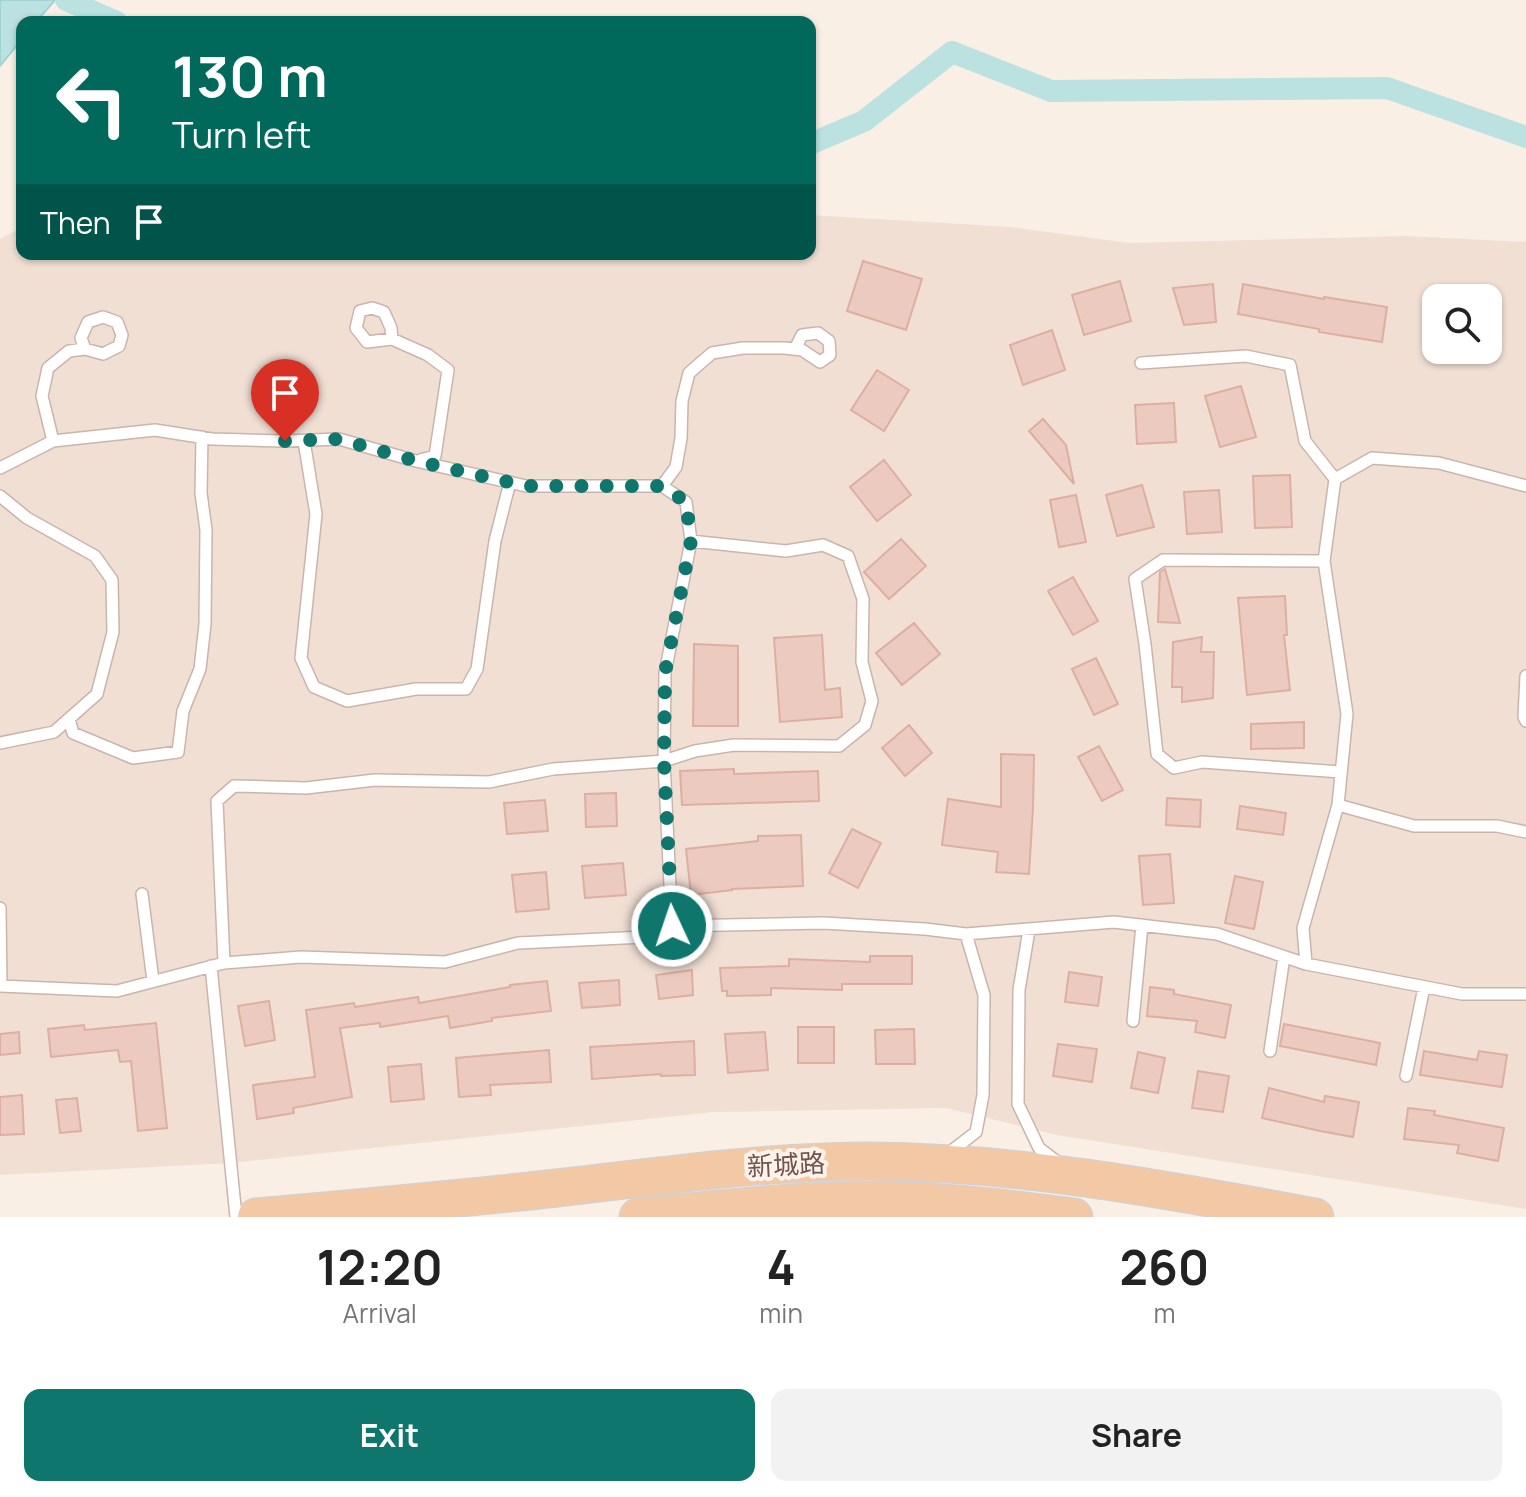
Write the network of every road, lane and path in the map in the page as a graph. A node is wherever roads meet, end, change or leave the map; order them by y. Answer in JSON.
{"nodes":[{"id":1,"x":392,"y":339,"type":"dead end"},
{"id":2,"x":85,"y":349,"type":"dead end"},
{"id":3,"x":795,"y":349,"type":"dead end"},
{"id":4,"x":1141,"y":363,"type":"dead end"},
{"id":5,"x":202,"y":437,"type":"junction"},
{"id":6,"x":53,"y":441,"type":"junction"},
{"id":7,"x":304,"y":441,"type":"junction"},
{"id":8,"x":416,"y":461,"type":"junction"},
{"id":9,"x":0,"y":468,"type":"edge"},
{"id":10,"x":1335,"y":479,"type":"junction"},
{"id":11,"x":510,"y":482,"type":"junction"},
{"id":12,"x":662,"y":486,"type":"junction"},
{"id":13,"x":1526,"y":486,"type":"edge"},
{"id":14,"x":0,"y":496,"type":"edge"},
{"id":15,"x":691,"y":541,"type":"junction"},
{"id":16,"x":1324,"y":561,"type":"junction"},
{"id":17,"x":1526,"y":676,"type":"edge"},
{"id":18,"x":69,"y":719,"type":"junction"},
{"id":19,"x":1526,"y":721,"type":"edge"},
{"id":20,"x":0,"y":743,"type":"edge"},
{"id":21,"x":664,"y":761,"type":"junction"},
{"id":22,"x":1341,"y":772,"type":"junction"},
{"id":23,"x":1338,"y":805,"type":"junction"},
{"id":24,"x":1526,"y":832,"type":"edge"},
{"id":25,"x":142,"y":894,"type":"dead end"},
{"id":26,"x":0,"y":908,"type":"edge"},
{"id":27,"x":1142,"y":925,"type":"junction"},
{"id":28,"x":672,"y":926,"type":"junction"},
{"id":29,"x":1029,"y":930,"type":"junction"},
{"id":30,"x":966,"y":934,"type":"junction"},
{"id":31,"x":1284,"y":957,"type":"junction"},
{"id":32,"x":224,"y":963,"type":"junction"},
{"id":33,"x":1306,"y":964,"type":"junction"},
{"id":34,"x":211,"y":966,"type":"junction"},
{"id":35,"x":153,"y":981,"type":"junction"},
{"id":36,"x":1,"y":986,"type":"edge"},
{"id":37,"x":1424,"y":987,"type":"junction"},
{"id":38,"x":1526,"y":994,"type":"edge"},
{"id":39,"x":1133,"y":1021,"type":"dead end"},
{"id":40,"x":1270,"y":1051,"type":"dead end"},
{"id":41,"x":1406,"y":1076,"type":"dead end"},
{"id":42,"x":935,"y":1164,"type":"junction"},
{"id":43,"x":1076,"y":1177,"type":"junction"},
{"id":44,"x":976,"y":1211,"type":"edge"},
{"id":45,"x":236,"y":1217,"type":"edge"},
{"id":46,"x":256,"y":1217,"type":"edge"},
{"id":47,"x":638,"y":1217,"type":"edge"},
{"id":48,"x":1074,"y":1217,"type":"edge"},
{"id":49,"x":1315,"y":1217,"type":"edge"}],
"edges":[{"from":1,"to":8,"type":"lane"},
{"from":2,"to":6,"type":"lane"},
{"from":3,"to":12,"type":"lane"},
{"from":4,"to":10,"type":"lane"},
{"from":5,"to":6,"type":"lane"},
{"from":5,"to":7,"type":"lane"},
{"from":5,"to":18,"type":"lane"},
{"from":6,"to":9,"type":"lane"},
{"from":7,"to":8,"type":"lane"},
{"from":7,"to":11,"type":"lane"},
{"from":8,"to":11,"type":"lane"},
{"from":10,"to":13,"type":"lane"},
{"from":10,"to":16,"type":"lane"},
{"from":11,"to":12,"type":"lane"},
{"from":12,"to":15,"type":"lane"},
{"from":14,"to":18,"type":"lane"},
{"from":15,"to":21,"type":"lane"},
{"from":15,"to":21,"type":"lane"},
{"from":16,"to":22,"type":"lane"},
{"from":16,"to":22,"type":"lane"},
{"from":17,"to":19,"type":"lane"},
{"from":18,"to":20,"type":"lane"},
{"from":21,"to":28,"type":"lane"},
{"from":21,"to":32,"type":"lane"},
{"from":22,"to":23,"type":"lane"},
{"from":23,"to":24,"type":"lane"},
{"from":23,"to":33,"type":"lane"},
{"from":25,"to":35,"type":"lane"},
{"from":26,"to":36,"type":"lane"},
{"from":27,"to":29,"type":"lane"},
{"from":27,"to":31,"type":"lane"},
{"from":27,"to":39,"type":"lane"},
{"from":28,"to":30,"type":"lane"},
{"from":28,"to":32,"type":"lane"},
{"from":29,"to":30,"type":"lane"},
{"from":29,"to":43,"type":"lane"},
{"from":30,"to":42,"type":"lane"},
{"from":31,"to":33,"type":"lane"},
{"from":31,"to":40,"type":"lane"},
{"from":32,"to":34,"type":"lane"},
{"from":33,"to":37,"type":"lane"},
{"from":34,"to":35,"type":"lane"},
{"from":34,"to":45,"type":"lane"},
{"from":35,"to":36,"type":"lane"},
{"from":37,"to":38,"type":"lane"},
{"from":37,"to":41,"type":"lane"},
{"from":42,"to":43,"type":"main road","name":"新城路"},
{"from":42,"to":46,"type":"main road","name":"新城路"},
{"from":43,"to":49,"type":"main road","name":"新城路"},
{"from":44,"to":47,"type":"main road","name":"新城路"},
{"from":44,"to":48,"type":"main road","name":"新城路"}]}
